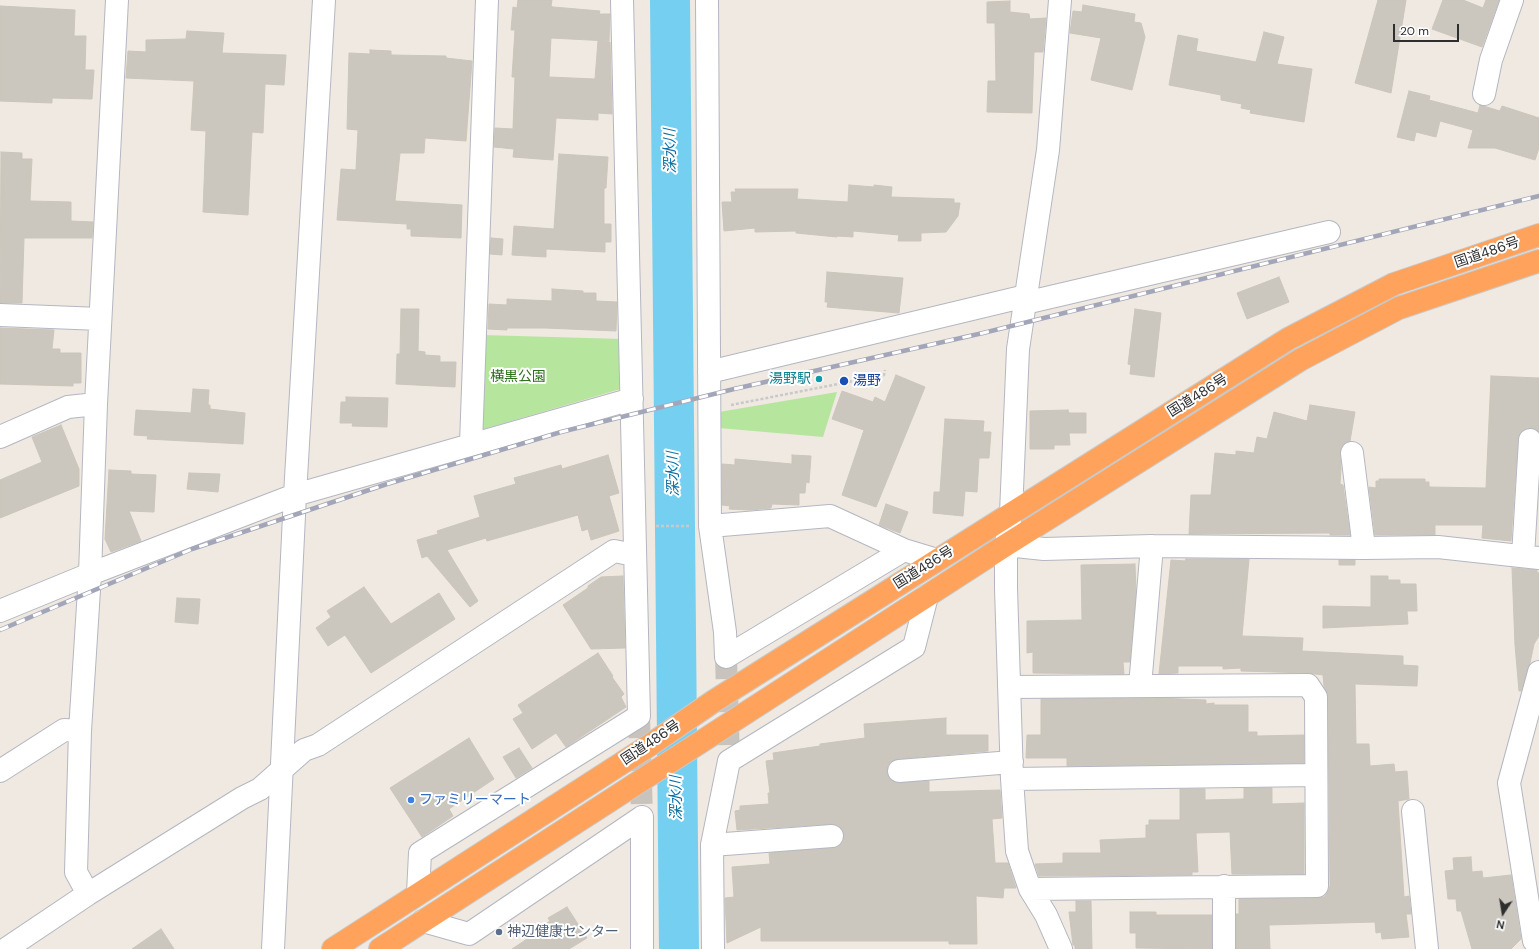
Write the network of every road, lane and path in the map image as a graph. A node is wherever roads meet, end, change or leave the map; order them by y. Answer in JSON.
{"nodes":[{"id":1,"x":117,"y":0,"type":"edge"},
{"id":2,"x":324,"y":0,"type":"edge"},
{"id":3,"x":487,"y":0,"type":"edge"},
{"id":4,"x":622,"y":0,"type":"edge"},
{"id":5,"x":706,"y":0,"type":"edge"},
{"id":6,"x":1060,"y":0,"type":"edge"},
{"id":7,"x":1512,"y":0,"type":"edge"},
{"id":8,"x":1484,"y":94,"type":"dead end"},
{"id":9,"x":1329,"y":232,"type":"dead end"},
{"id":10,"x":1539,"y":235,"type":"edge"},
{"id":11,"x":1539,"y":261,"type":"edge"},
{"id":12,"x":1025,"y":300,"type":"junction"},
{"id":13,"x":0,"y":315,"type":"edge"},
{"id":14,"x":100,"y":319,"type":"junction"},
{"id":15,"x":885,"y":370,"type":"dead end"},
{"id":16,"x":709,"y":372,"type":"junction"},
{"id":17,"x":632,"y":399,"type":"junction"},
{"id":18,"x":96,"y":404,"type":"junction"},
{"id":19,"x":709,"y":409,"type":"junction"},
{"id":20,"x":0,"y":437,"type":"edge"},
{"id":21,"x":1530,"y":440,"type":"dead end"},
{"id":22,"x":471,"y":444,"type":"junction"},
{"id":23,"x":1352,"y":453,"type":"dead end"},
{"id":24,"x":295,"y":495,"type":"junction"},
{"id":25,"x":1011,"y":513,"type":"junction"},
{"id":26,"x":654,"y":526,"type":"dead end"},
{"id":27,"x":703,"y":526,"type":"junction"},
{"id":28,"x":1006,"y":545,"type":"junction"},
{"id":29,"x":1152,"y":546,"type":"junction"},
{"id":30,"x":1364,"y":548,"type":"junction"},
{"id":31,"x":904,"y":550,"type":"junction"},
{"id":32,"x":634,"y":555,"type":"junction"},
{"id":33,"x":1531,"y":557,"type":"edge"},
{"id":34,"x":937,"y":560,"type":"junction"},
{"id":35,"x":90,"y":574,"type":"junction"},
{"id":36,"x":927,"y":596,"type":"junction"},
{"id":37,"x":0,"y":611,"type":"edge"},
{"id":38,"x":1539,"y":672,"type":"edge"},
{"id":39,"x":1140,"y":686,"type":"junction"},
{"id":40,"x":1009,"y":687,"type":"junction"},
{"id":41,"x":80,"y":730,"type":"junction"},
{"id":42,"x":282,"y":769,"type":"junction"},
{"id":43,"x":1012,"y":770,"type":"junction"},
{"id":44,"x":0,"y":771,"type":"edge"},
{"id":45,"x":899,"y":771,"type":"dead end"},
{"id":46,"x":1316,"y":775,"type":"junction"},
{"id":47,"x":1413,"y":811,"type":"dead end"},
{"id":48,"x":832,"y":836,"type":"dead end"},
{"id":49,"x":712,"y":845,"type":"junction"},
{"id":50,"x":1224,"y":886,"type":"junction"},
{"id":51,"x":1030,"y":889,"type":"junction"},
{"id":52,"x":418,"y":893,"type":"junction"},
{"id":53,"x":88,"y":894,"type":"junction"},
{"id":54,"x":423,"y":921,"type":"junction"},
{"id":55,"x":1533,"y":943,"type":"edge"},
{"id":56,"x":6,"y":949,"type":"edge"},
{"id":57,"x":273,"y":949,"type":"edge"},
{"id":58,"x":332,"y":949,"type":"edge"},
{"id":59,"x":380,"y":949,"type":"edge"},
{"id":60,"x":642,"y":949,"type":"edge"},
{"id":61,"x":713,"y":949,"type":"edge"},
{"id":62,"x":1061,"y":949,"type":"edge"},
{"id":63,"x":1224,"y":949,"type":"edge"},
{"id":64,"x":1427,"y":949,"type":"edge"}],
"edges":[{"from":1,"to":14,"type":"street"},
{"from":2,"to":24,"type":"street"},
{"from":3,"to":22,"type":"street"},
{"from":4,"to":17,"type":"street"},
{"from":5,"to":16,"type":"street"},
{"from":6,"to":12,"type":"street"},
{"from":7,"to":8,"type":"street"},
{"from":9,"to":12,"type":"street"},
{"from":10,"to":25,"type":"highway","name":"国道486号"},
{"from":11,"to":28,"type":"highway","name":"国道486号"},
{"from":12,"to":16,"type":"street"},
{"from":12,"to":25,"type":"street"},
{"from":13,"to":14,"type":"street"},
{"from":14,"to":18,"type":"street"},
{"from":15,"to":19,"type":"path"},
{"from":16,"to":19,"type":"street"},
{"from":17,"to":22,"type":"street"},
{"from":17,"to":32,"type":"street"},
{"from":18,"to":20,"type":"street"},
{"from":18,"to":35,"type":"street"},
{"from":19,"to":27,"type":"street"},
{"from":21,"to":33,"type":"street"},
{"from":22,"to":24,"type":"street"},
{"from":23,"to":30,"type":"street"},
{"from":24,"to":35,"type":"street"},
{"from":24,"to":42,"type":"street"},
{"from":25,"to":28,"type":"street"},
{"from":25,"to":34,"type":"highway","name":"国道486号"},
{"from":26,"to":27,"type":"path"},
{"from":27,"to":31,"type":"street"},
{"from":27,"to":31,"type":"street"},
{"from":28,"to":29,"type":"street"},
{"from":28,"to":36,"type":"highway","name":"国道486号"},
{"from":28,"to":40,"type":"street"},
{"from":29,"to":30,"type":"street"},
{"from":29,"to":39,"type":"street"},
{"from":30,"to":33,"type":"street"},
{"from":31,"to":34,"type":"street"},
{"from":32,"to":42,"type":"street"},
{"from":32,"to":52,"type":"street"},
{"from":34,"to":52,"type":"highway","name":"国道486号"},
{"from":35,"to":37,"type":"street"},
{"from":35,"to":41,"type":"street"},
{"from":36,"to":49,"type":"street"},
{"from":36,"to":54,"type":"highway","name":"国道486号"},
{"from":38,"to":55,"type":"street"},
{"from":39,"to":40,"type":"street"},
{"from":39,"to":46,"type":"street"},
{"from":40,"to":43,"type":"street"},
{"from":41,"to":44,"type":"street"},
{"from":41,"to":53,"type":"street"},
{"from":42,"to":53,"type":"street"},
{"from":42,"to":57,"type":"street"},
{"from":43,"to":45,"type":"street"},
{"from":43,"to":46,"type":"street"},
{"from":43,"to":51,"type":"street"},
{"from":46,"to":50,"type":"street"},
{"from":47,"to":64,"type":"street"},
{"from":48,"to":49,"type":"street"},
{"from":49,"to":61,"type":"street"},
{"from":50,"to":51,"type":"street"},
{"from":50,"to":63,"type":"street"},
{"from":51,"to":62,"type":"street"},
{"from":52,"to":58,"type":"highway","name":"国道486号"},
{"from":53,"to":56,"type":"street"},
{"from":54,"to":59,"type":"highway","name":"国道486号"},
{"from":54,"to":60,"type":"street"}]}
